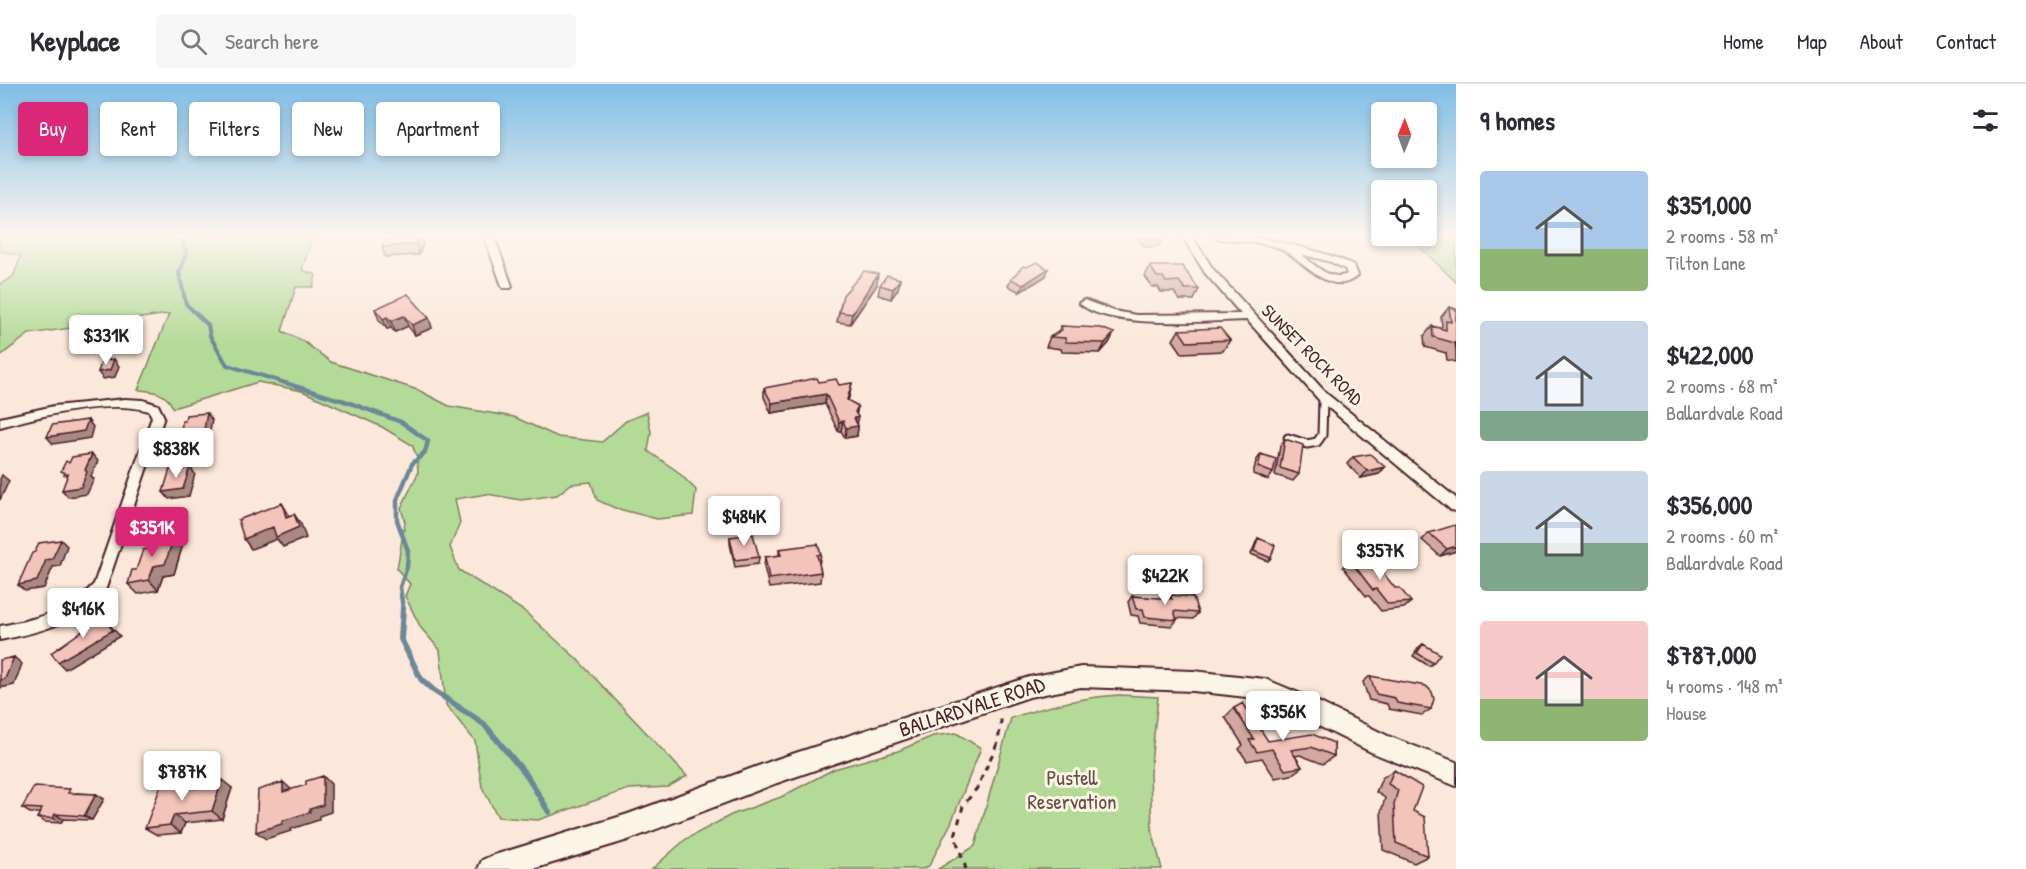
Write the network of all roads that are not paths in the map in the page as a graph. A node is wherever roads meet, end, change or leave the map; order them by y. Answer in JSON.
{"nodes":[{"id":1,"x":502,"y":273,"type":"edge"},
{"id":2,"x":1210,"y":273,"type":"edge"},
{"id":3,"x":1319,"y":273,"type":"edge"},
{"id":4,"x":1353,"y":273,"type":"edge"},
{"id":5,"x":507,"y":286,"type":"dead end"},
{"id":6,"x":1084,"y":303,"type":"dead end"},
{"id":7,"x":1248,"y":317,"type":"junction"},
{"id":8,"x":1323,"y":397,"type":"junction"},
{"id":9,"x":0,"y":423,"type":"edge"},
{"id":10,"x":1288,"y":438,"type":"edge"},
{"id":11,"x":1456,"y":506,"type":"edge"},
{"id":12,"x":0,"y":633,"type":"edge"},
{"id":13,"x":1456,"y":774,"type":"edge"},
{"id":14,"x":524,"y":864,"type":"edge"},
{"id":15,"x":491,"y":869,"type":"edge"}],
"edges":[{"from":1,"to":5,"type":"street"},
{"from":2,"to":7,"type":"street","name":"SUNSET ROCK ROAD"},
{"from":3,"to":4,"type":"street"},
{"from":6,"to":7,"type":"street"},
{"from":7,"to":8,"type":"street","name":"SUNSET ROCK ROAD"},
{"from":8,"to":10,"type":"lane"},
{"from":8,"to":11,"type":"street","name":"SUNSET ROCK ROAD"},
{"from":9,"to":12,"type":"street"},
{"from":13,"to":14,"type":"street","name":"BALLARDVALE ROAD"},
{"from":14,"to":15,"type":"street","name":"BALLARDVALE ROAD"}]}
